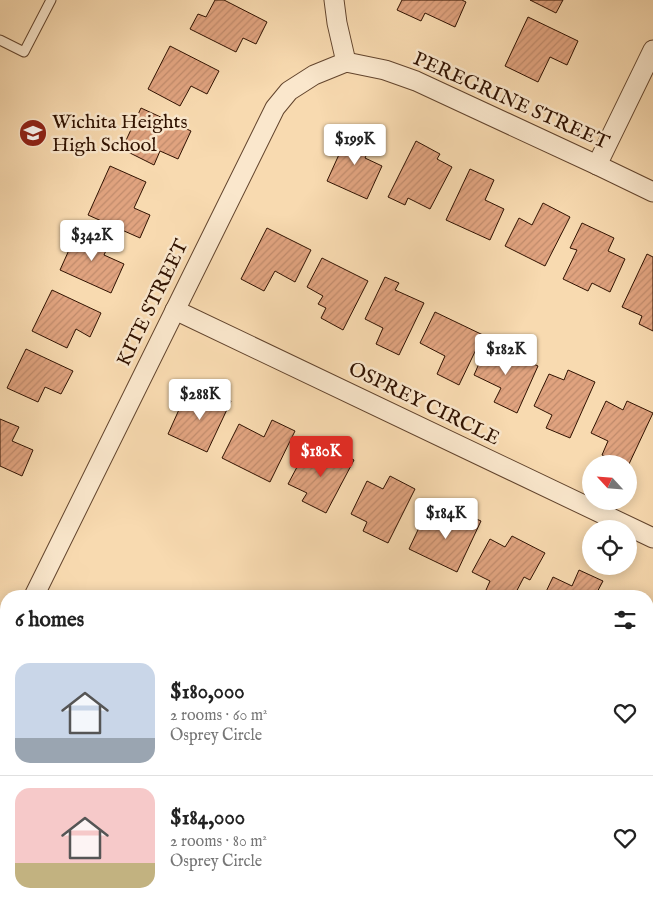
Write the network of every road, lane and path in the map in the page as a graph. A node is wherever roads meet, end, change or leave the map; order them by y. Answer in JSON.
{"nodes":[{"id":1,"x":51,"y":0,"type":"edge"},
{"id":2,"x":334,"y":0,"type":"edge"},
{"id":3,"x":0,"y":40,"type":"edge"},
{"id":4,"x":653,"y":50,"type":"edge"},
{"id":5,"x":346,"y":62,"type":"junction"},
{"id":6,"x":597,"y":164,"type":"junction"},
{"id":7,"x":653,"y":192,"type":"edge"},
{"id":8,"x":175,"y":310,"type":"junction"},
{"id":9,"x":653,"y":538,"type":"edge"},
{"id":10,"x":37,"y":590,"type":"edge"}],
"edges":[{"from":1,"to":3,"type":"lane"},
{"from":2,"to":5,"type":"street"},
{"from":4,"to":6,"type":"street"},
{"from":5,"to":6,"type":"street","name":"PEREGRINE STREET"},
{"from":5,"to":8,"type":"street","name":"KITE STREET"},
{"from":6,"to":7,"type":"street","name":"PEREGRINE STREET"},
{"from":8,"to":9,"type":"street","name":"OSPREY CIRCLE"},
{"from":8,"to":10,"type":"street","name":"KITE STREET"}]}
